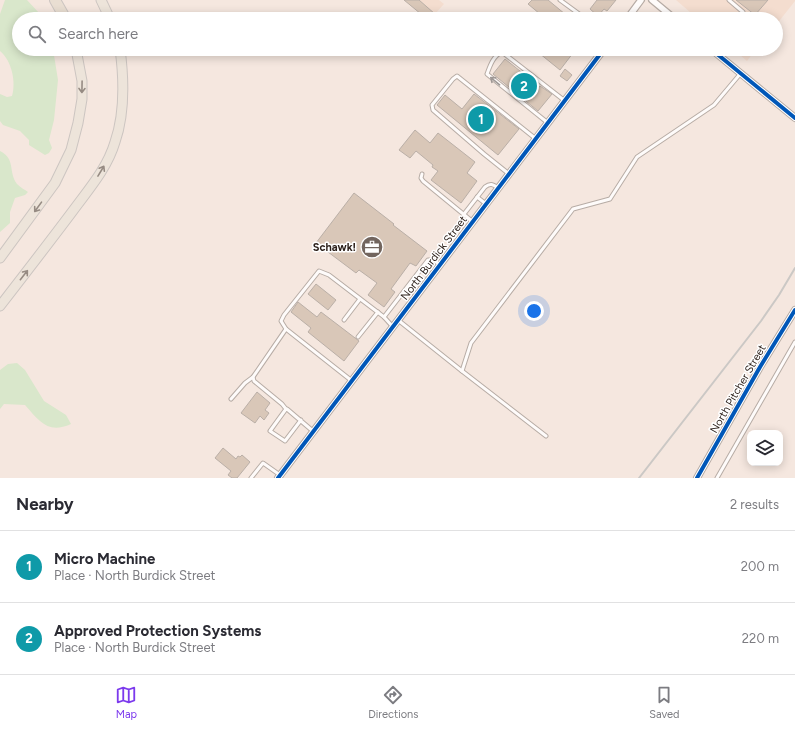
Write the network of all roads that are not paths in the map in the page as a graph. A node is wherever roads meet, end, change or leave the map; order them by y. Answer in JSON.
{"nodes":[{"id":1,"x":55,"y":0,"type":"edge"},
{"id":2,"x":59,"y":0,"type":"edge"},
{"id":3,"x":101,"y":0,"type":"edge"},
{"id":4,"x":560,"y":0,"type":"edge"},
{"id":5,"x":641,"y":0,"type":"edge"},
{"id":6,"x":652,"y":0,"type":"edge"},
{"id":7,"x":729,"y":0,"type":"edge"},
{"id":8,"x":62,"y":12,"type":"edge"},
{"id":9,"x":63,"y":12,"type":"edge"},
{"id":10,"x":107,"y":12,"type":"edge"},
{"id":11,"x":576,"y":12,"type":"edge"},
{"id":12,"x":632,"y":12,"type":"edge"},
{"id":13,"x":667,"y":12,"type":"edge"},
{"id":14,"x":743,"y":12,"type":"edge"},
{"id":15,"x":77,"y":56,"type":"edge"},
{"id":16,"x":121,"y":56,"type":"edge"},
{"id":17,"x":497,"y":56,"type":"edge"},
{"id":18,"x":507,"y":56,"type":"edge"},
{"id":19,"x":599,"y":56,"type":"edge"},
{"id":20,"x":720,"y":56,"type":"edge"},
{"id":21,"x":741,"y":73,"type":"junction"},
{"id":22,"x":565,"y":101,"type":"junction"},
{"id":23,"x":795,"y":118,"type":"edge"},
{"id":24,"x":548,"y":123,"type":"junction"},
{"id":25,"x":536,"y":139,"type":"junction"},
{"id":26,"x":422,"y":174,"type":"dead end"},
{"id":27,"x":509,"y":174,"type":"junction"},
{"id":28,"x":498,"y":188,"type":"junction"},
{"id":29,"x":477,"y":197,"type":"junction"},
{"id":30,"x":486,"y":204,"type":"junction"},
{"id":31,"x":464,"y":214,"type":"junction"},
{"id":32,"x":473,"y":222,"type":"junction"},
{"id":33,"x":0,"y":258,"type":"edge"},
{"id":34,"x":440,"y":265,"type":"junction"},
{"id":35,"x":360,"y":299,"type":"junction"},
{"id":36,"x":0,"y":306,"type":"edge"},
{"id":37,"x":795,"y":310,"type":"edge"},
{"id":38,"x":378,"y":312,"type":"junction"},
{"id":39,"x":384,"y":317,"type":"junction"},
{"id":40,"x":344,"y":320,"type":"dead end"},
{"id":41,"x":398,"y":320,"type":"junction"},
{"id":42,"x":393,"y":327,"type":"junction"},
{"id":43,"x":286,"y":329,"type":"junction"},
{"id":44,"x":358,"y":337,"type":"dead end"},
{"id":45,"x":795,"y":342,"type":"edge"},
{"id":46,"x":462,"y":371,"type":"junction"},
{"id":47,"x":252,"y":378,"type":"junction"},
{"id":48,"x":352,"y":381,"type":"junction"},
{"id":49,"x":231,"y":400,"type":"dead end"},
{"id":50,"x":286,"y":409,"type":"junction"},
{"id":51,"x":300,"y":420,"type":"junction"},
{"id":52,"x":314,"y":432,"type":"junction"},
{"id":53,"x":546,"y":436,"type":"dead end"},
{"id":54,"x":279,"y":477,"type":"edge"},
{"id":55,"x":251,"y":478,"type":"edge"},
{"id":56,"x":697,"y":478,"type":"edge"},
{"id":57,"x":717,"y":478,"type":"edge"}],
"edges":[{"from":1,"to":8,"type":"highway"},
{"from":2,"to":9,"type":"highway"},
{"from":3,"to":10,"type":"highway"},
{"from":4,"to":11,"type":"lane"},
{"from":5,"to":12,"type":"street"},
{"from":6,"to":13,"type":"street"},
{"from":7,"to":14,"type":"lane"},
{"from":15,"to":33,"type":"highway","one_way":true},
{"from":36,"to":16,"type":"highway","one_way":true},
{"from":24,"to":17,"type":"lane","one_way":true},
{"from":18,"to":22,"type":"lane","one_way":true},
{"from":19,"to":22,"type":"street","name":"North Burdick Street"},
{"from":20,"to":21,"type":"street"},
{"from":21,"to":23,"type":"street"},
{"from":21,"to":46,"type":"lane"},
{"from":22,"to":24,"type":"street","name":"North Burdick Street"},
{"from":24,"to":25,"type":"street","name":"North Burdick Street"},
{"from":25,"to":27,"type":"street","name":"North Burdick Street"},
{"from":25,"to":27,"type":"lane"},
{"from":26,"to":31,"type":"lane"},
{"from":27,"to":28,"type":"street","name":"North Burdick Street"},
{"from":28,"to":29,"type":"lane"},
{"from":28,"to":30,"type":"street","name":"North Burdick Street"},
{"from":29,"to":30,"type":"lane"},
{"from":29,"to":31,"type":"lane"},
{"from":30,"to":32,"type":"street","name":"North Burdick Street"},
{"from":31,"to":32,"type":"lane"},
{"from":32,"to":34,"type":"street","name":"North Burdick Street"},
{"from":34,"to":39,"type":"lane"},
{"from":34,"to":41,"type":"street","name":"North Burdick Street"},
{"from":35,"to":38,"type":"lane"},
{"from":35,"to":40,"type":"lane"},
{"from":35,"to":43,"type":"lane"},
{"from":37,"to":56,"type":"street","name":"North Pitcher Street"},
{"from":38,"to":39,"type":"lane"},
{"from":38,"to":44,"type":"lane"},
{"from":39,"to":42,"type":"lane"},
{"from":41,"to":42,"type":"street","name":"North Burdick Street"},
{"from":41,"to":46,"type":"lane"},
{"from":42,"to":48,"type":"street","name":"North Burdick Street"},
{"from":43,"to":47,"type":"lane"},
{"from":43,"to":48,"type":"lane"},
{"from":45,"to":57,"type":"lane"},
{"from":46,"to":53,"type":"lane"},
{"from":47,"to":49,"type":"lane"},
{"from":47,"to":50,"type":"lane"},
{"from":48,"to":52,"type":"street","name":"North Burdick Street"},
{"from":50,"to":51,"type":"lane"},
{"from":50,"to":51,"type":"lane"},
{"from":51,"to":52,"type":"lane"},
{"from":52,"to":54,"type":"street","name":"North Burdick Street"},
{"from":54,"to":55,"type":"lane"}]}
